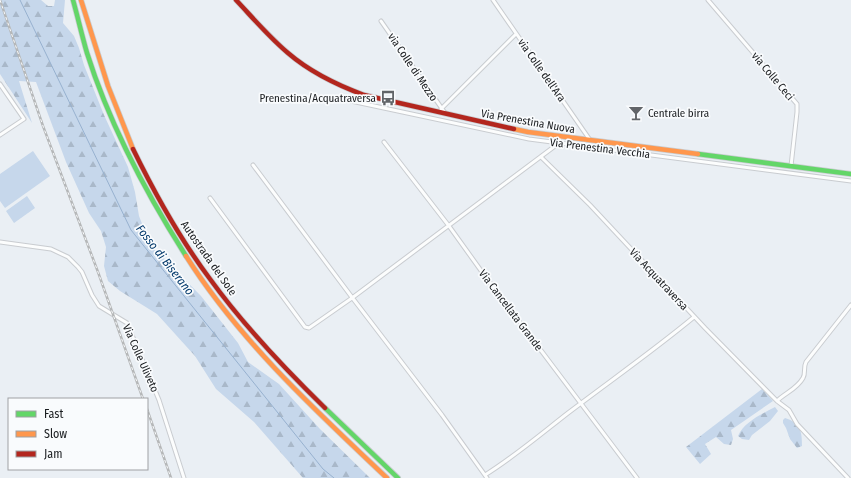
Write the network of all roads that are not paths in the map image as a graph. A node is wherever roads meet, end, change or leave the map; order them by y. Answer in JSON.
{"nodes":[{"id":1,"x":73,"y":0,"type":"edge"},
{"id":2,"x":81,"y":0,"type":"edge"},
{"id":3,"x":236,"y":0,"type":"edge"},
{"id":4,"x":493,"y":0,"type":"edge"},
{"id":5,"x":708,"y":0,"type":"edge"},
{"id":6,"x":381,"y":21,"type":"dead end"},
{"id":7,"x":516,"y":34,"type":"junction"},
{"id":8,"x":0,"y":84,"type":"edge"},
{"id":9,"x":351,"y":101,"type":"dead end"},
{"id":10,"x":441,"y":109,"type":"junction"},
{"id":11,"x":445,"y":114,"type":"junction"},
{"id":12,"x":0,"y":135,"type":"edge"},
{"id":13,"x":560,"y":136,"type":"junction"},
{"id":14,"x":590,"y":140,"type":"junction"},
{"id":15,"x":384,"y":142,"type":"dead end"},
{"id":16,"x":559,"y":143,"type":"junction"},
{"id":17,"x":541,"y":157,"type":"junction"},
{"id":18,"x":253,"y":165,"type":"dead end"},
{"id":19,"x":791,"y":166,"type":"junction"},
{"id":20,"x":851,"y":174,"type":"edge"},
{"id":21,"x":851,"y":180,"type":"edge"},
{"id":22,"x":210,"y":198,"type":"dead end"},
{"id":23,"x":449,"y":226,"type":"junction"},
{"id":24,"x":0,"y":242,"type":"edge"},
{"id":25,"x":352,"y":298,"type":"junction"},
{"id":26,"x":851,"y":305,"type":"edge"},
{"id":27,"x":694,"y":317,"type":"junction"},
{"id":28,"x":777,"y":401,"type":"junction"},
{"id":29,"x":581,"y":403,"type":"junction"},
{"id":30,"x":486,"y":476,"type":"edge"},
{"id":31,"x":184,"y":478,"type":"edge"},
{"id":32,"x":387,"y":478,"type":"edge"},
{"id":33,"x":398,"y":478,"type":"edge"},
{"id":34,"x":637,"y":478,"type":"edge"},
{"id":35,"x":848,"y":478,"type":"edge"}],
"edges":[{"from":1,"to":32,"type":"main road","name":"Autostrada del Sole"},
{"from":2,"to":33,"type":"main road","name":"Autostrada del Sole"},
{"from":3,"to":11,"type":"main road","name":"Via Prenestina Nuova"},
{"from":4,"to":7,"type":"street","name":"via Colle dell'Ara"},
{"from":5,"to":19,"type":"street","name":"via Colle Ceci"},
{"from":6,"to":10,"type":"street","name":"via Colle di Mezzo"},
{"from":7,"to":10,"type":"street"},
{"from":7,"to":14,"type":"street","name":"via Colle dell'Ara"},
{"from":8,"to":12,"type":"street"},
{"from":9,"to":16,"type":"street","name":"Via Prenestina Vecchia"},
{"from":10,"to":11,"type":"street","name":"via Colle di Mezzo"},
{"from":11,"to":13,"type":"main road","name":"Via Prenestina Nuova"},
{"from":13,"to":14,"type":"main road","name":"Via Prenestina Nuova"},
{"from":13,"to":16,"type":"street"},
{"from":14,"to":19,"type":"main road","name":"Via Prenestina Nuova"},
{"from":15,"to":23,"type":"street","name":"Via Cancellata Grande"},
{"from":16,"to":17,"type":"street"},
{"from":16,"to":21,"type":"street","name":"Via Prenestina Vecchia"},
{"from":17,"to":23,"type":"street"},
{"from":17,"to":27,"type":"street","name":"Via Acquatraversa"},
{"from":18,"to":25,"type":"street"},
{"from":19,"to":20,"type":"main road","name":"Via Prenestina Nuova"},
{"from":22,"to":25,"type":"street"},
{"from":23,"to":25,"type":"street"},
{"from":23,"to":29,"type":"street","name":"Via Cancellata Grande"},
{"from":24,"to":31,"type":"street","name":"Via Colle Uliveto"},
{"from":25,"to":30,"type":"street"},
{"from":26,"to":28,"type":"street"},
{"from":27,"to":28,"type":"street","name":"Via Acquatraversa"},
{"from":27,"to":29,"type":"street"},
{"from":28,"to":35,"type":"street","name":"Via Acquatraversa"},
{"from":29,"to":30,"type":"street"},
{"from":29,"to":34,"type":"street","name":"Via Cancellata Grande"}]}
